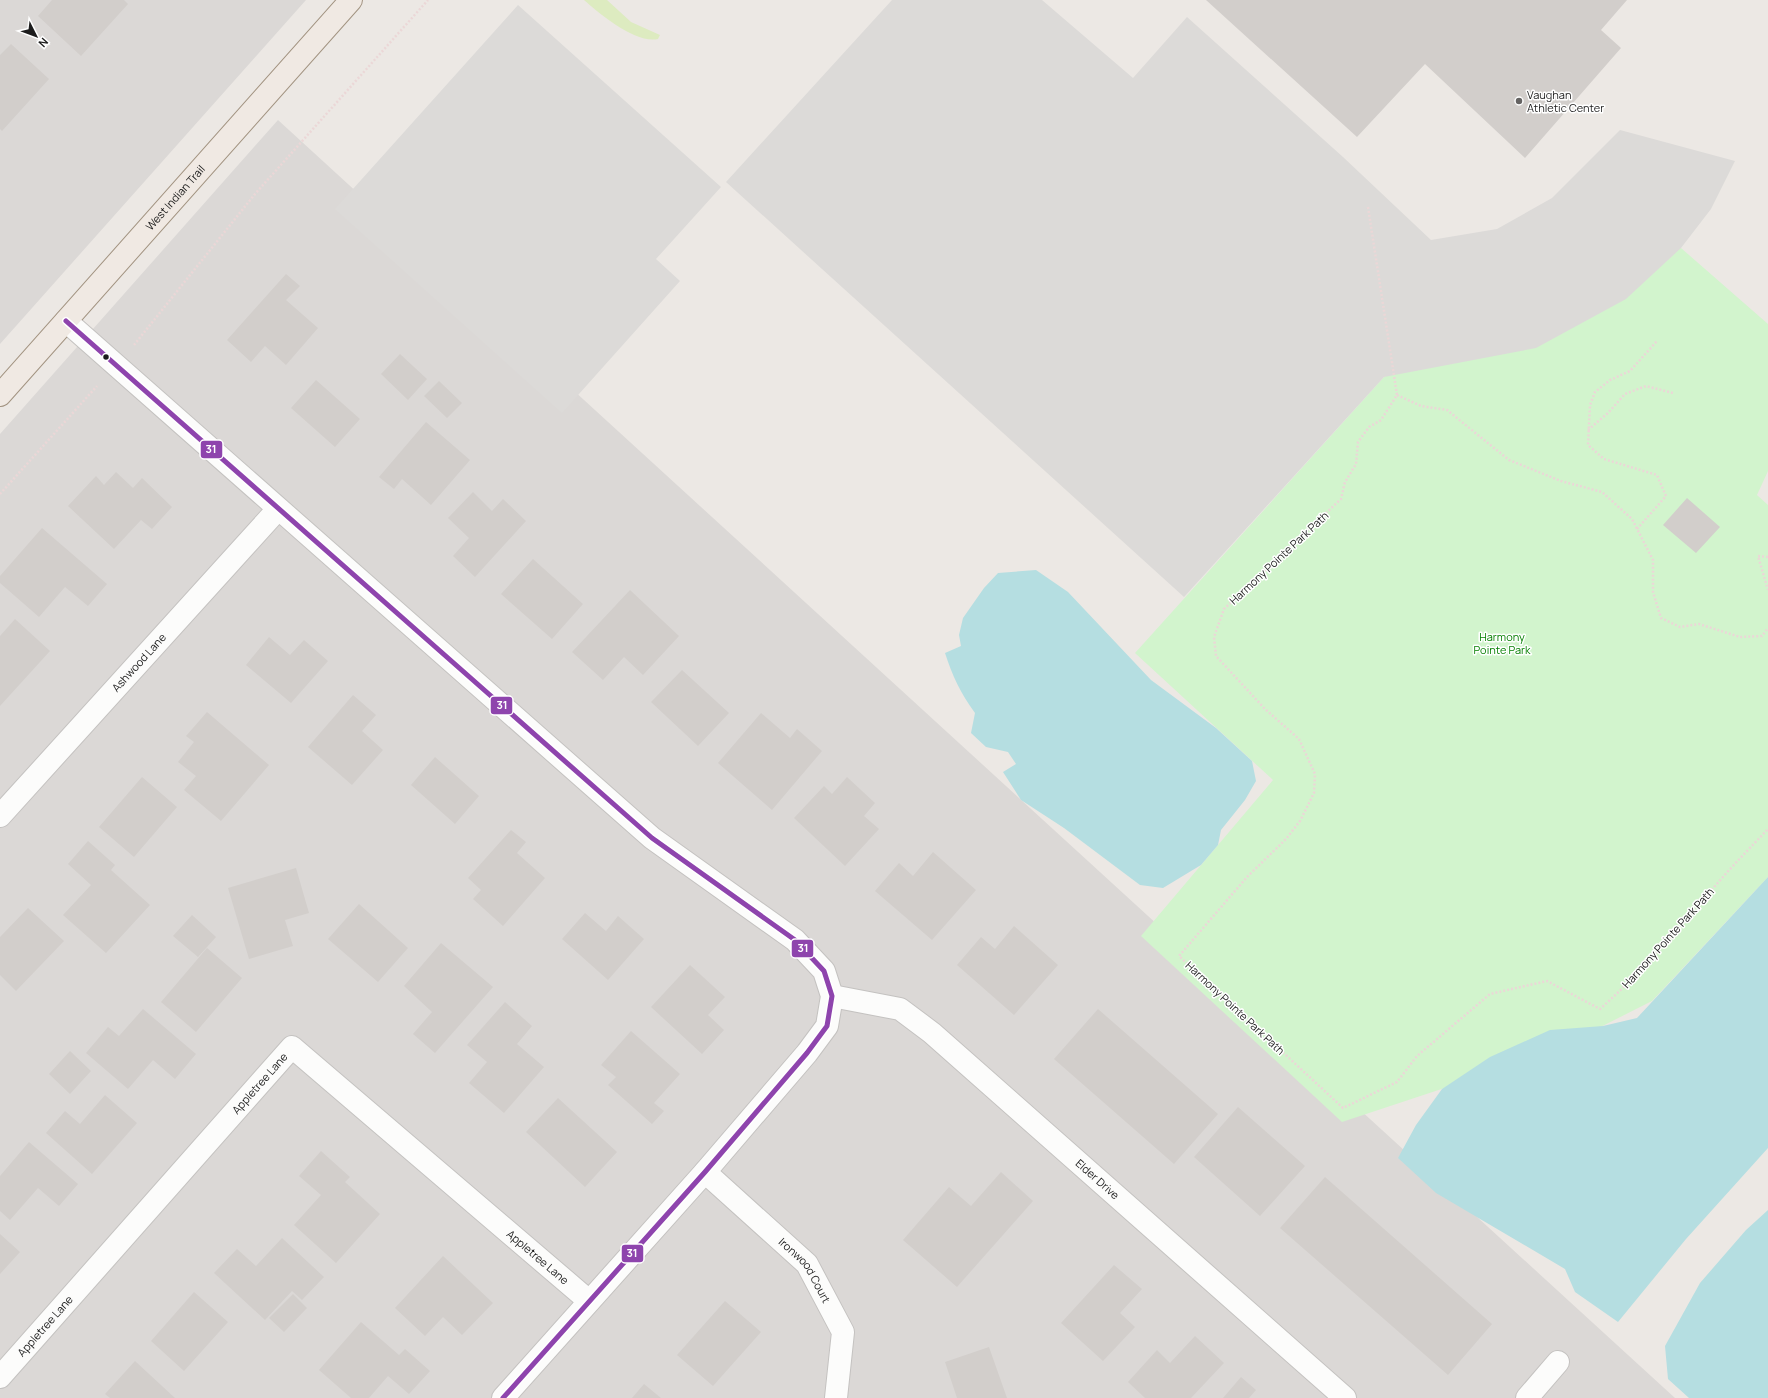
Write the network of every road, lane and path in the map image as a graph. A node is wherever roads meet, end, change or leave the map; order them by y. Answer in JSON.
{"nodes":[{"id":1,"x":351,"y":0,"type":"edge"},
{"id":2,"x":428,"y":0,"type":"edge"},
{"id":3,"x":1368,"y":207,"type":"dead end"},
{"id":4,"x":66,"y":321,"type":"junction"},
{"id":5,"x":1657,"y":341,"type":"dead end"},
{"id":6,"x":116,"y":365,"type":"junction"},
{"id":7,"x":1673,"y":393,"type":"dead end"},
{"id":8,"x":0,"y":395,"type":"edge"},
{"id":9,"x":1397,"y":396,"type":"junction"},
{"id":10,"x":1588,"y":430,"type":"junction"},
{"id":11,"x":0,"y":494,"type":"edge"},
{"id":12,"x":278,"y":509,"type":"junction"},
{"id":13,"x":1637,"y":529,"type":"junction"},
{"id":14,"x":1768,"y":557,"type":"edge"},
{"id":15,"x":1768,"y":590,"type":"edge"},
{"id":16,"x":1768,"y":628,"type":"edge"},
{"id":17,"x":0,"y":816,"type":"edge"},
{"id":18,"x":1768,"y":829,"type":"edge"},
{"id":19,"x":832,"y":996,"type":"junction"},
{"id":20,"x":705,"y":1172,"type":"junction"},
{"id":21,"x":589,"y":1301,"type":"junction"},
{"id":22,"x":1558,"y":1362,"type":"dead end"},
{"id":23,"x":0,"y":1377,"type":"edge"},
{"id":24,"x":504,"y":1398,"type":"edge"},
{"id":25,"x":836,"y":1398,"type":"edge"},
{"id":26,"x":1345,"y":1398,"type":"edge"},
{"id":27,"x":1527,"y":1398,"type":"edge"}],
"edges":[{"from":1,"to":4,"type":"main road","name":"West Indian Trail"},
{"from":2,"to":6,"type":"path"},
{"from":3,"to":9,"type":"path"},
{"from":4,"to":6,"type":"street"},
{"from":4,"to":8,"type":"main road","name":"West Indian Trail"},
{"from":5,"to":10,"type":"path"},
{"from":6,"to":11,"type":"path"},
{"from":6,"to":12,"type":"street"},
{"from":7,"to":10,"type":"path"},
{"from":9,"to":13,"type":"path"},
{"from":9,"to":18,"type":"path","name":"Harmony Pointe Park Path"},
{"from":10,"to":13,"type":"path"},
{"from":12,"to":17,"type":"street","name":"Ashwood Lane"},
{"from":12,"to":19,"type":"street"},
{"from":13,"to":16,"type":"path"},
{"from":14,"to":15,"type":"path"},
{"from":19,"to":20,"type":"street"},
{"from":19,"to":26,"type":"street","name":"Elder Drive"},
{"from":20,"to":21,"type":"street"},
{"from":20,"to":25,"type":"street","name":"Ironwood Court"},
{"from":21,"to":23,"type":"street","name":"Appletree Lane"},
{"from":21,"to":24,"type":"street"},
{"from":22,"to":27,"type":"street"}]}
